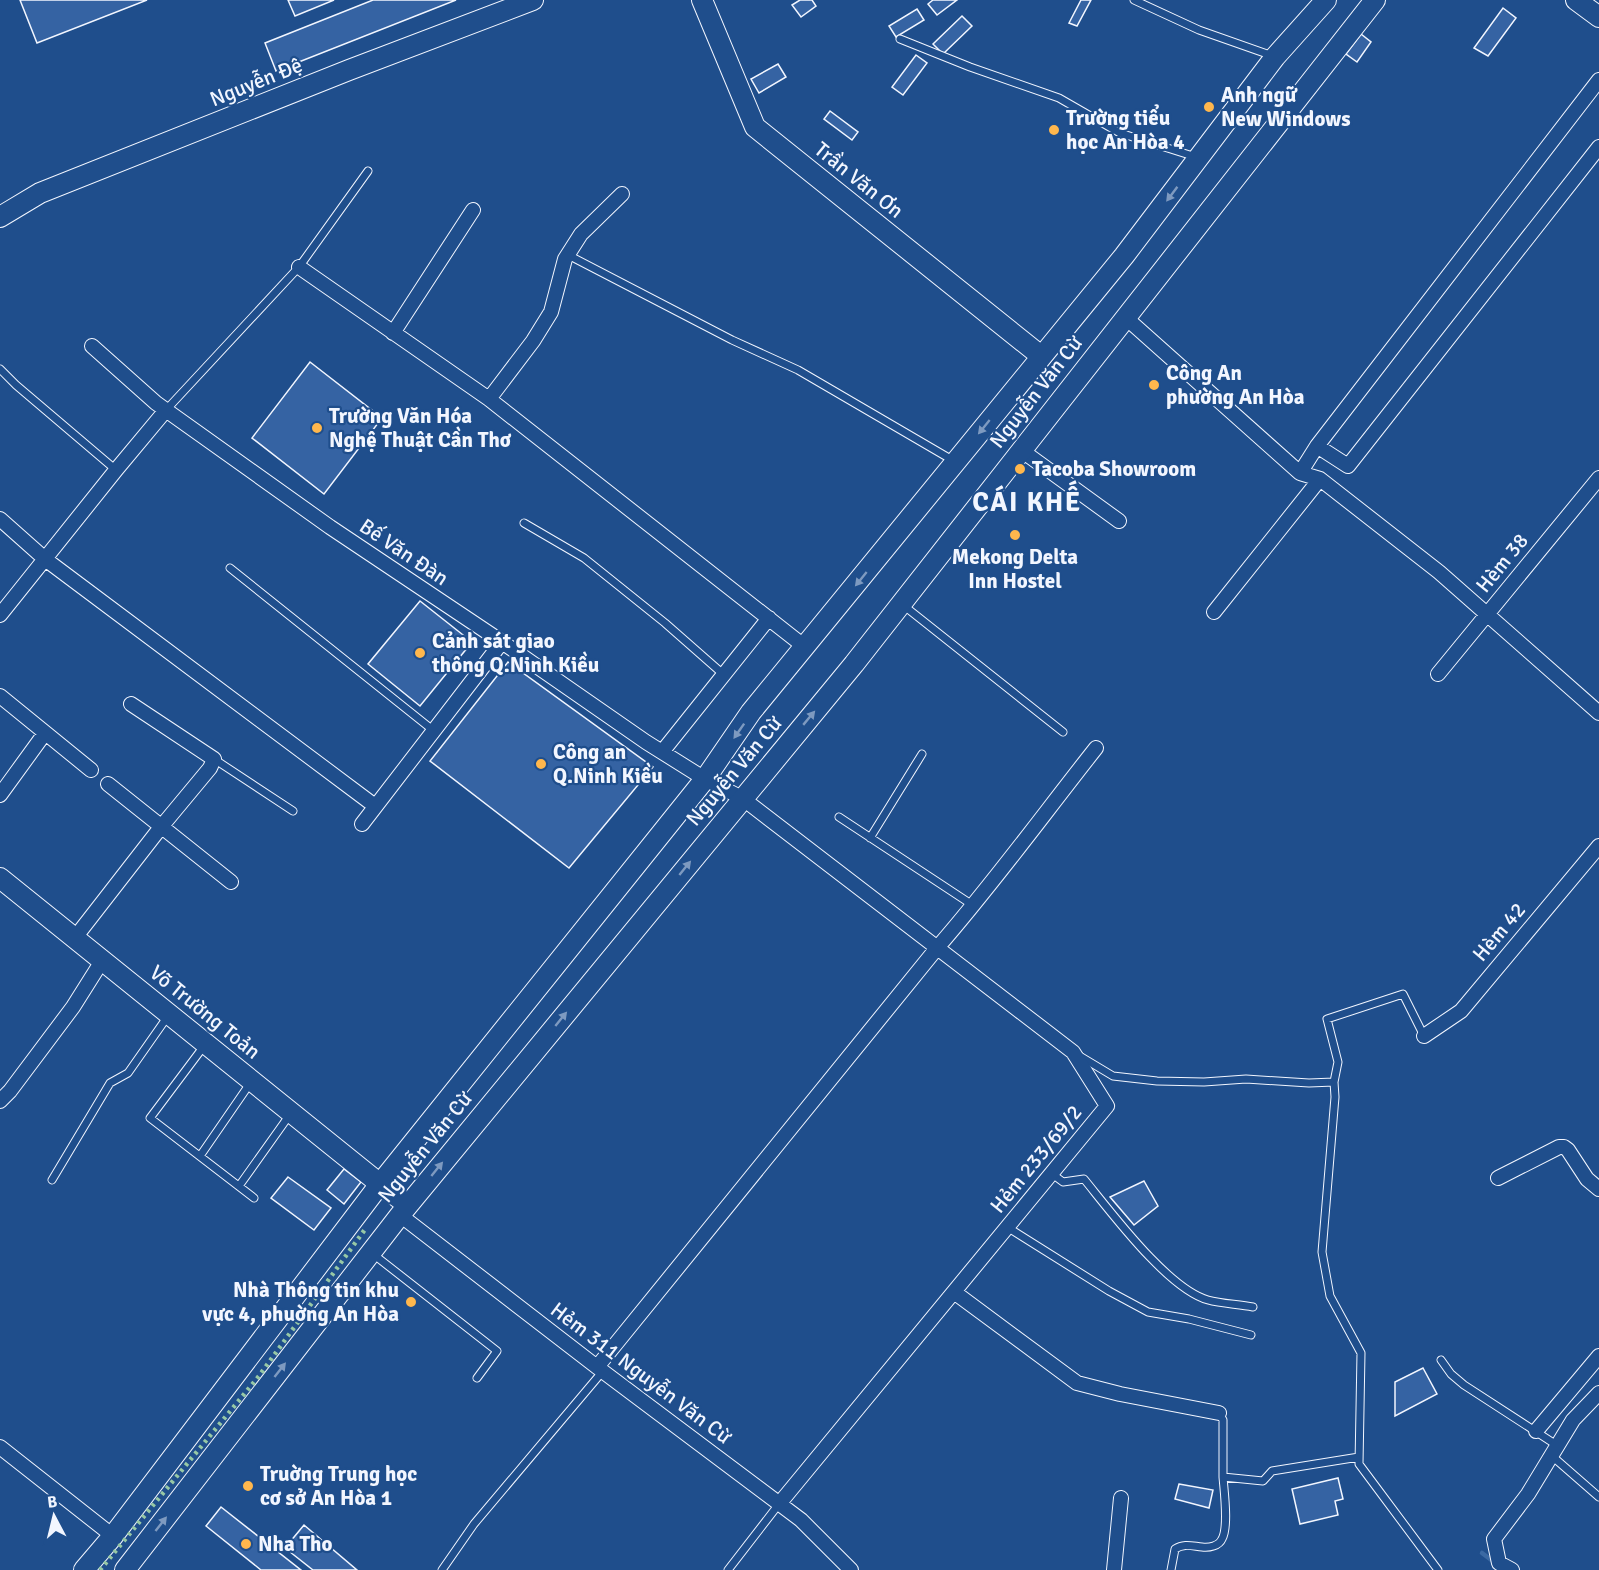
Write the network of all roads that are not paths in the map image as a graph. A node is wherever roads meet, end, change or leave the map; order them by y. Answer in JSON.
{"nodes":[{"id":1,"x":533,"y":0,"type":"edge"},
{"id":2,"x":702,"y":0,"type":"edge"},
{"id":3,"x":1134,"y":0,"type":"edge"},
{"id":4,"x":1326,"y":0,"type":"edge"},
{"id":5,"x":1375,"y":0,"type":"edge"},
{"id":6,"x":1576,"y":0,"type":"edge"},
{"id":7,"x":1597,"y":13,"type":"edge"},
{"id":8,"x":900,"y":39,"type":"dead end"},
{"id":9,"x":1275,"y":57,"type":"junction"},
{"id":10,"x":1599,"y":80,"type":"edge"},
{"id":11,"x":1599,"y":147,"type":"edge"},
{"id":12,"x":1199,"y":158,"type":"junction"},
{"id":13,"x":368,"y":171,"type":"dead end"},
{"id":14,"x":622,"y":194,"type":"dead end"},
{"id":15,"x":473,"y":210,"type":"dead end"},
{"id":16,"x":0,"y":217,"type":"edge"},
{"id":17,"x":567,"y":255,"type":"junction"},
{"id":18,"x":299,"y":267,"type":"junction"},
{"id":19,"x":1125,"y":317,"type":"junction"},
{"id":20,"x":393,"y":333,"type":"junction"},
{"id":21,"x":92,"y":346,"type":"dead end"},
{"id":22,"x":1041,"y":356,"type":"junction"},
{"id":23,"x":0,"y":369,"type":"edge"},
{"id":24,"x":489,"y":399,"type":"junction"},
{"id":25,"x":166,"y":410,"type":"junction"},
{"id":26,"x":1317,"y":446,"type":"junction"},
{"id":27,"x":1021,"y":450,"type":"junction"},
{"id":28,"x":956,"y":462,"type":"junction"},
{"id":29,"x":116,"y":470,"type":"junction"},
{"id":30,"x":1300,"y":473,"type":"junction"},
{"id":31,"x":1599,"y":478,"type":"edge"},
{"id":32,"x":1320,"y":479,"type":"junction"},
{"id":33,"x":0,"y":519,"type":"edge"},
{"id":34,"x":1119,"y":521,"type":"dead end"},
{"id":35,"x":524,"y":524,"type":"dead end"},
{"id":36,"x":45,"y":559,"type":"junction"},
{"id":37,"x":230,"y":568,"type":"dead end"},
{"id":38,"x":901,"y":604,"type":"junction"},
{"id":39,"x":1214,"y":612,"type":"dead end"},
{"id":40,"x":1487,"y":614,"type":"junction"},
{"id":41,"x":0,"y":615,"type":"edge"},
{"id":42,"x":768,"y":618,"type":"junction"},
{"id":43,"x":502,"y":642,"type":"junction"},
{"id":44,"x":805,"y":646,"type":"junction"},
{"id":45,"x":723,"y":674,"type":"junction"},
{"id":46,"x":1438,"y":674,"type":"dead end"},
{"id":47,"x":0,"y":696,"type":"edge"},
{"id":48,"x":131,"y":704,"type":"dead end"},
{"id":49,"x":1599,"y":713,"type":"edge"},
{"id":50,"x":434,"y":731,"type":"junction"},
{"id":51,"x":1063,"y":732,"type":"dead end"},
{"id":52,"x":45,"y":733,"type":"junction"},
{"id":53,"x":1096,"y":748,"type":"dead end"},
{"id":54,"x":662,"y":752,"type":"junction"},
{"id":55,"x":922,"y":754,"type":"dead end"},
{"id":56,"x":214,"y":759,"type":"junction"},
{"id":57,"x":91,"y":770,"type":"dead end"},
{"id":58,"x":705,"y":779,"type":"junction"},
{"id":59,"x":108,"y":784,"type":"dead end"},
{"id":60,"x":0,"y":795,"type":"edge"},
{"id":61,"x":742,"y":798,"type":"junction"},
{"id":62,"x":375,"y":806,"type":"junction"},
{"id":63,"x":293,"y":811,"type":"dead end"},
{"id":64,"x":839,"y":817,"type":"dead end"},
{"id":65,"x":362,"y":824,"type":"dead end"},
{"id":66,"x":161,"y":827,"type":"junction"},
{"id":67,"x":870,"y":837,"type":"junction"},
{"id":68,"x":1599,"y":846,"type":"edge"},
{"id":69,"x":0,"y":878,"type":"edge"},
{"id":70,"x":231,"y":882,"type":"dead end"},
{"id":71,"x":974,"y":906,"type":"junction"},
{"id":72,"x":74,"y":939,"type":"junction"},
{"id":73,"x":937,"y":948,"type":"junction"},
{"id":74,"x":102,"y":961,"type":"junction"},
{"id":75,"x":169,"y":1014,"type":"junction"},
{"id":76,"x":1424,"y":1036,"type":"joint"},
{"id":77,"x":206,"y":1044,"type":"junction"},
{"id":78,"x":1073,"y":1052,"type":"junction"},
{"id":79,"x":252,"y":1081,"type":"junction"},
{"id":80,"x":1334,"y":1082,"type":"junction"},
{"id":81,"x":0,"y":1101,"type":"edge"},
{"id":82,"x":291,"y":1112,"type":"junction"},
{"id":83,"x":200,"y":1156,"type":"junction"},
{"id":84,"x":1052,"y":1173,"type":"junction"},
{"id":85,"x":1498,"y":1178,"type":"dead end"},
{"id":86,"x":52,"y":1180,"type":"dead end"},
{"id":87,"x":380,"y":1184,"type":"junction"},
{"id":88,"x":239,"y":1186,"type":"junction"},
{"id":89,"x":1599,"y":1189,"type":"edge"},
{"id":90,"x":254,"y":1198,"type":"dead end"},
{"id":91,"x":404,"y":1210,"type":"junction"},
{"id":92,"x":1007,"y":1227,"type":"junction"},
{"id":93,"x":371,"y":1253,"type":"junction"},
{"id":94,"x":954,"y":1292,"type":"junction"},
{"id":95,"x":1253,"y":1307,"type":"dead end"},
{"id":96,"x":1251,"y":1335,"type":"dead end"},
{"id":97,"x":1599,"y":1356,"type":"edge"},
{"id":98,"x":1441,"y":1360,"type":"dead end"},
{"id":99,"x":600,"y":1369,"type":"junction"},
{"id":100,"x":477,"y":1378,"type":"dead end"},
{"id":101,"x":1599,"y":1393,"type":"edge"},
{"id":102,"x":1219,"y":1413,"type":"joint"},
{"id":103,"x":1536,"y":1431,"type":"junction"},
{"id":104,"x":0,"y":1447,"type":"edge"},
{"id":105,"x":1555,"y":1451,"type":"junction"},
{"id":106,"x":1359,"y":1457,"type":"junction"},
{"id":107,"x":1223,"y":1477,"type":"junction"},
{"id":108,"x":1599,"y":1497,"type":"edge"},
{"id":109,"x":1121,"y":1498,"type":"dead end"},
{"id":110,"x":779,"y":1504,"type":"junction"},
{"id":111,"x":113,"y":1536,"type":"junction"},
{"id":112,"x":84,"y":1570,"type":"edge"},
{"id":113,"x":125,"y":1570,"type":"edge"},
{"id":114,"x":442,"y":1570,"type":"edge"},
{"id":115,"x":728,"y":1570,"type":"edge"},
{"id":116,"x":851,"y":1570,"type":"edge"},
{"id":117,"x":1114,"y":1570,"type":"edge"},
{"id":118,"x":1171,"y":1570,"type":"edge"},
{"id":119,"x":1438,"y":1570,"type":"edge"},
{"id":120,"x":1512,"y":1570,"type":"edge"}],
"edges":[{"from":1,"to":16,"type":"main road","name":"Nguyễn Đệ"},
{"from":2,"to":22,"type":"main road","name":"Trần Văn Ơn"},
{"from":3,"to":9,"type":"lane"},
{"from":4,"to":9,"type":"main road","name":"Nguyễn Văn Cừ"},
{"from":5,"to":19,"type":"main road","name":"Nguyễn Văn Cừ"},
{"from":6,"to":7,"type":"main road"},
{"from":8,"to":12,"type":"lane"},
{"from":9,"to":12,"type":"main road","name":"Nguyễn Văn Cừ"},
{"from":10,"to":26,"type":"street"},
{"from":11,"to":26,"type":"street"},
{"from":12,"to":22,"type":"main road","name":"Nguyễn Văn Cừ","one_way":true},
{"from":13,"to":18,"type":"lane"},
{"from":14,"to":17,"type":"street"},
{"from":15,"to":20,"type":"street"},
{"from":17,"to":24,"type":"street"},
{"from":17,"to":28,"type":"lane"},
{"from":18,"to":20,"type":"street"},
{"from":18,"to":25,"type":"lane"},
{"from":19,"to":27,"type":"main road","name":"Nguyễn Văn Cừ"},
{"from":19,"to":30,"type":"street"},
{"from":20,"to":24,"type":"street"},
{"from":21,"to":25,"type":"street","name":"Bế Văn Đàn"},
{"from":22,"to":28,"type":"main road","name":"Nguyễn Văn Cừ","one_way":true},
{"from":23,"to":29,"type":"lane"},
{"from":24,"to":42,"type":"street"},
{"from":25,"to":29,"type":"street"},
{"from":25,"to":43,"type":"street","name":"Bế Văn Đàn"},
{"from":26,"to":30,"type":"street"},
{"from":27,"to":34,"type":"street"},
{"from":27,"to":38,"type":"main road","name":"Nguyễn Văn Cừ"},
{"from":28,"to":44,"type":"main road","name":"Nguyễn Văn Cừ","one_way":true},
{"from":29,"to":36,"type":"street"},
{"from":30,"to":32,"type":"street"},
{"from":31,"to":40,"type":"street","name":"Hèm 38"},
{"from":32,"to":39,"type":"street"},
{"from":32,"to":40,"type":"street"},
{"from":33,"to":36,"type":"street"},
{"from":35,"to":45,"type":"lane"},
{"from":36,"to":41,"type":"street"},
{"from":36,"to":62,"type":"street"},
{"from":37,"to":50,"type":"lane"},
{"from":38,"to":51,"type":"lane"},
{"from":61,"to":38,"type":"main road","name":"Nguyễn Văn Cừ","one_way":true},
{"from":40,"to":46,"type":"street","name":"Hèm 38"},
{"from":40,"to":49,"type":"street"},
{"from":42,"to":44,"type":"street"},
{"from":42,"to":45,"type":"street"},
{"from":43,"to":50,"type":"street"},
{"from":43,"to":54,"type":"street","name":"Bế Văn Đàn"},
{"from":44,"to":58,"type":"main road","name":"Nguyễn Văn Cừ","one_way":true},
{"from":45,"to":54,"type":"street"},
{"from":47,"to":52,"type":"street"},
{"from":48,"to":56,"type":"street"},
{"from":50,"to":62,"type":"street"},
{"from":52,"to":57,"type":"street"},
{"from":52,"to":60,"type":"street"},
{"from":53,"to":71,"type":"street"},
{"from":54,"to":58,"type":"street","name":"Bế Văn Đàn"},
{"from":55,"to":67,"type":"lane"},
{"from":56,"to":63,"type":"lane"},
{"from":56,"to":66,"type":"street"},
{"from":58,"to":61,"type":"street","name":"Hẻm 233/69/2"},
{"from":58,"to":87,"type":"main road","name":"Nguyễn Văn Cừ"},
{"from":59,"to":66,"type":"street"},
{"from":61,"to":73,"type":"street","name":"Hẻm 233/69/2"},
{"from":91,"to":61,"type":"main road","name":"Nguyễn Văn Cừ","one_way":true},
{"from":62,"to":65,"type":"street"},
{"from":64,"to":67,"type":"lane"},
{"from":66,"to":70,"type":"street"},
{"from":66,"to":72,"type":"street"},
{"from":67,"to":71,"type":"lane"},
{"from":68,"to":76,"type":"street","name":"Hèm 42"},
{"from":69,"to":72,"type":"main road","name":"Võ Trường Toản"},
{"from":71,"to":73,"type":"street"},
{"from":72,"to":74,"type":"main road","name":"Võ Trường Toản"},
{"from":73,"to":78,"type":"street","name":"Hẻm 233/69/2"},
{"from":73,"to":99,"type":"street"},
{"from":74,"to":75,"type":"main road","name":"Võ Trường Toản"},
{"from":74,"to":81,"type":"street"},
{"from":75,"to":77,"type":"main road","name":"Võ Trường Toản"},
{"from":75,"to":86,"type":"lane"},
{"from":76,"to":80,"type":"lane"},
{"from":77,"to":79,"type":"main road","name":"Võ Trường Toản"},
{"from":77,"to":83,"type":"lane"},
{"from":78,"to":80,"type":"lane"},
{"from":78,"to":84,"type":"street","name":"Hẻm 233/69/2"},
{"from":79,"to":82,"type":"main road","name":"Võ Trường Toản"},
{"from":79,"to":83,"type":"lane"},
{"from":80,"to":106,"type":"lane"},
{"from":82,"to":87,"type":"main road","name":"Võ Trường Toản"},
{"from":82,"to":88,"type":"lane"},
{"from":83,"to":88,"type":"lane"},
{"from":84,"to":92,"type":"street","name":"Hẻm 233/69/2"},
{"from":84,"to":95,"type":"lane"},
{"from":85,"to":89,"type":"street"},
{"from":87,"to":91,"type":"main road","name":"Võ Trường Toản"},
{"from":87,"to":111,"type":"main road","name":"Nguyễn Văn Cừ"},
{"from":88,"to":90,"type":"lane"},
{"from":91,"to":93,"type":"main road","name":"Nguyễn Văn Cừ"},
{"from":91,"to":99,"type":"street","name":"Hẻm 311 Nguyễn Văn Cừ"},
{"from":92,"to":94,"type":"street","name":"Hẻm 233/69/2"},
{"from":92,"to":96,"type":"lane"},
{"from":93,"to":100,"type":"lane"},
{"from":113,"to":93,"type":"main road","name":"Nguyễn Văn Cừ","one_way":true},
{"from":94,"to":102,"type":"street"},
{"from":94,"to":110,"type":"street","name":"Hẻm 233/69/2"},
{"from":97,"to":103,"type":"street"},
{"from":98,"to":103,"type":"lane"},
{"from":99,"to":110,"type":"street","name":"Hẻm 311 Nguyễn Văn Cừ"},
{"from":99,"to":114,"type":"lane"},
{"from":101,"to":105,"type":"street"},
{"from":102,"to":107,"type":"lane"},
{"from":103,"to":105,"type":"lane"},
{"from":104,"to":111,"type":"street"},
{"from":105,"to":108,"type":"lane"},
{"from":105,"to":120,"type":"street"},
{"from":106,"to":107,"type":"lane"},
{"from":106,"to":119,"type":"lane"},
{"from":107,"to":118,"type":"lane"},
{"from":109,"to":117,"type":"street"},
{"from":110,"to":115,"type":"lane"},
{"from":110,"to":116,"type":"street","name":"Hẻm 311 Nguyễn Văn Cừ"},
{"from":111,"to":112,"type":"main road","name":"Nguyễn Văn Cừ"}]}
